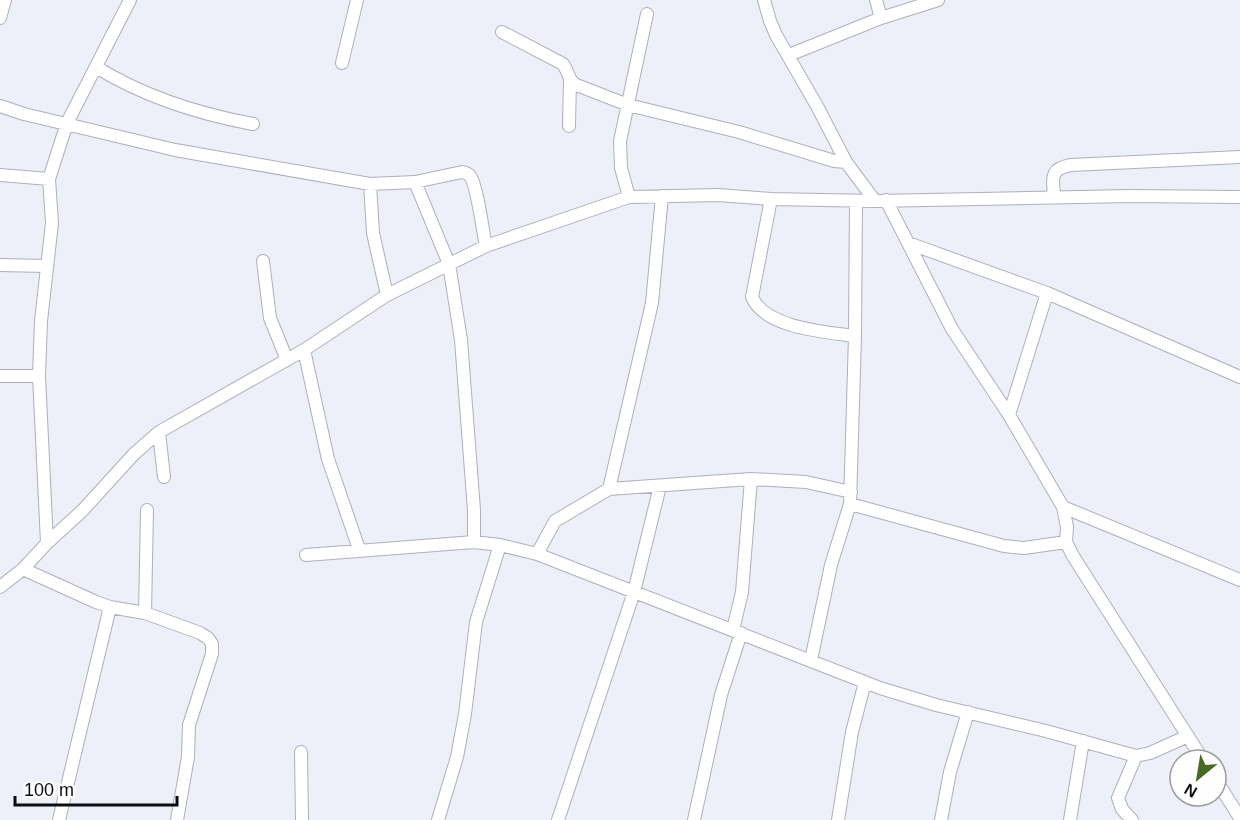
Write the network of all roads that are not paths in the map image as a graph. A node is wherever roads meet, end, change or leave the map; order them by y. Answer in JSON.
{"nodes":[{"id":1,"x":5,"y":0,"type":"edge"},
{"id":2,"x":130,"y":0,"type":"edge"},
{"id":3,"x":357,"y":0,"type":"edge"},
{"id":4,"x":764,"y":0,"type":"edge"},
{"id":5,"x":876,"y":0,"type":"edge"},
{"id":6,"x":938,"y":0,"type":"edge"},
{"id":7,"x":1,"y":15,"type":"edge"},
{"id":8,"x":647,"y":15,"type":"dead end"},
{"id":9,"x":880,"y":18,"type":"junction"},
{"id":10,"x":502,"y":32,"type":"dead end"},
{"id":11,"x":789,"y":55,"type":"junction"},
{"id":12,"x":342,"y":63,"type":"dead end"},
{"id":13,"x":96,"y":67,"type":"junction"},
{"id":14,"x":570,"y":80,"type":"junction"},
{"id":15,"x":628,"y":105,"type":"junction"},
{"id":16,"x":0,"y":106,"type":"edge"},
{"id":17,"x":67,"y":123,"type":"junction"},
{"id":18,"x":254,"y":124,"type":"dead end"},
{"id":19,"x":569,"y":126,"type":"dead end"},
{"id":20,"x":1240,"y":157,"type":"edge"},
{"id":21,"x":846,"y":162,"type":"junction"},
{"id":22,"x":0,"y":175,"type":"edge"},
{"id":23,"x":49,"y":179,"type":"junction"},
{"id":24,"x":415,"y":182,"type":"junction"},
{"id":25,"x":370,"y":184,"type":"junction"},
{"id":26,"x":662,"y":196,"type":"junction"},
{"id":27,"x":629,"y":197,"type":"junction"},
{"id":28,"x":1054,"y":197,"type":"junction"},
{"id":29,"x":1240,"y":197,"type":"edge"},
{"id":30,"x":771,"y":199,"type":"junction"},
{"id":31,"x":880,"y":200,"type":"junction"},
{"id":32,"x":856,"y":201,"type":"junction"},
{"id":33,"x":908,"y":243,"type":"junction"},
{"id":34,"x":486,"y":246,"type":"junction"},
{"id":35,"x":263,"y":261,"type":"dead end"},
{"id":36,"x":449,"y":264,"type":"junction"},
{"id":37,"x":0,"y":265,"type":"edge"},
{"id":38,"x":46,"y":266,"type":"junction"},
{"id":39,"x":1047,"y":293,"type":"junction"},
{"id":40,"x":387,"y":295,"type":"junction"},
{"id":41,"x":855,"y":336,"type":"junction"},
{"id":42,"x":304,"y":350,"type":"junction"},
{"id":43,"x":286,"y":360,"type":"junction"},
{"id":44,"x":0,"y":376,"type":"edge"},
{"id":45,"x":39,"y":376,"type":"junction"},
{"id":46,"x":1240,"y":377,"type":"edge"},
{"id":47,"x":1009,"y":415,"type":"junction"},
{"id":48,"x":159,"y":432,"type":"junction"},
{"id":49,"x":164,"y":477,"type":"dead end"},
{"id":50,"x":751,"y":479,"type":"junction"},
{"id":51,"x":660,"y":486,"type":"junction"},
{"id":52,"x":609,"y":489,"type":"junction"},
{"id":53,"x":850,"y":498,"type":"junction"},
{"id":54,"x":1063,"y":507,"type":"junction"},
{"id":55,"x":147,"y":510,"type":"dead end"},
{"id":56,"x":474,"y":542,"type":"junction"},
{"id":57,"x":1066,"y":542,"type":"junction"},
{"id":58,"x":47,"y":543,"type":"junction"},
{"id":59,"x":500,"y":545,"type":"junction"},
{"id":60,"x":359,"y":549,"type":"junction"},
{"id":61,"x":537,"y":554,"type":"junction"},
{"id":62,"x":306,"y":555,"type":"dead end"},
{"id":63,"x":23,"y":569,"type":"junction"},
{"id":64,"x":1240,"y":580,"type":"edge"},
{"id":65,"x":0,"y":587,"type":"edge"},
{"id":66,"x":634,"y":592,"type":"junction"},
{"id":67,"x":110,"y":607,"type":"junction"},
{"id":68,"x":145,"y":613,"type":"junction"},
{"id":69,"x":737,"y":632,"type":"junction"},
{"id":70,"x":811,"y":660,"type":"junction"},
{"id":71,"x":865,"y":682,"type":"junction"},
{"id":72,"x":968,"y":712,"type":"junction"},
{"id":73,"x":1188,"y":736,"type":"junction"},
{"id":74,"x":1083,"y":741,"type":"junction"},
{"id":75,"x":1196,"y":748,"type":"edge"},
{"id":76,"x":301,"y":752,"type":"dead end"},
{"id":77,"x":1136,"y":756,"type":"junction"},
{"id":78,"x":1228,"y":799,"type":"edge"},
{"id":79,"x":1240,"y":818,"type":"edge"},
{"id":80,"x":59,"y":820,"type":"edge"},
{"id":81,"x":177,"y":820,"type":"edge"},
{"id":82,"x":302,"y":820,"type":"edge"},
{"id":83,"x":438,"y":820,"type":"edge"},
{"id":84,"x":558,"y":820,"type":"edge"},
{"id":85,"x":694,"y":820,"type":"edge"},
{"id":86,"x":838,"y":820,"type":"edge"},
{"id":87,"x":941,"y":820,"type":"edge"},
{"id":88,"x":1070,"y":820,"type":"edge"},
{"id":89,"x":1132,"y":820,"type":"edge"}],
"edges":[{"from":1,"to":7,"type":"street"},
{"from":2,"to":13,"type":"street"},
{"from":3,"to":12,"type":"street"},
{"from":4,"to":11,"type":"street"},
{"from":5,"to":9,"type":"street"},
{"from":6,"to":9,"type":"street"},
{"from":8,"to":15,"type":"street"},
{"from":9,"to":11,"type":"street"},
{"from":10,"to":14,"type":"street"},
{"from":11,"to":21,"type":"street"},
{"from":13,"to":17,"type":"street"},
{"from":13,"to":18,"type":"street"},
{"from":14,"to":15,"type":"street"},
{"from":14,"to":19,"type":"street"},
{"from":15,"to":21,"type":"street"},
{"from":15,"to":27,"type":"street"},
{"from":16,"to":17,"type":"street"},
{"from":17,"to":23,"type":"street"},
{"from":17,"to":25,"type":"street"},
{"from":20,"to":28,"type":"street"},
{"from":21,"to":31,"type":"street"},
{"from":22,"to":23,"type":"street"},
{"from":23,"to":38,"type":"street"},
{"from":24,"to":25,"type":"street"},
{"from":24,"to":34,"type":"street"},
{"from":24,"to":36,"type":"street"},
{"from":25,"to":40,"type":"street"},
{"from":26,"to":27,"type":"street"},
{"from":26,"to":30,"type":"street"},
{"from":26,"to":52,"type":"street"},
{"from":27,"to":34,"type":"street"},
{"from":28,"to":29,"type":"street"},
{"from":28,"to":31,"type":"street"},
{"from":30,"to":32,"type":"street"},
{"from":30,"to":41,"type":"street"},
{"from":31,"to":32,"type":"street"},
{"from":31,"to":33,"type":"street"},
{"from":32,"to":41,"type":"street"},
{"from":33,"to":39,"type":"street"},
{"from":33,"to":47,"type":"street"},
{"from":34,"to":36,"type":"street"},
{"from":35,"to":43,"type":"street"},
{"from":36,"to":40,"type":"street"},
{"from":36,"to":56,"type":"street"},
{"from":37,"to":38,"type":"street"},
{"from":38,"to":45,"type":"street"},
{"from":39,"to":46,"type":"street"},
{"from":39,"to":47,"type":"street"},
{"from":40,"to":42,"type":"street"},
{"from":41,"to":53,"type":"street"},
{"from":42,"to":43,"type":"street"},
{"from":42,"to":60,"type":"street"},
{"from":43,"to":48,"type":"street"},
{"from":44,"to":45,"type":"street"},
{"from":45,"to":58,"type":"street"},
{"from":47,"to":54,"type":"street"},
{"from":48,"to":49,"type":"street"},
{"from":48,"to":58,"type":"street"},
{"from":50,"to":51,"type":"street"},
{"from":50,"to":53,"type":"street"},
{"from":50,"to":69,"type":"street"},
{"from":51,"to":52,"type":"street"},
{"from":51,"to":66,"type":"street"},
{"from":52,"to":61,"type":"street"},
{"from":53,"to":57,"type":"street"},
{"from":53,"to":70,"type":"street"},
{"from":54,"to":57,"type":"street"},
{"from":54,"to":64,"type":"street"},
{"from":55,"to":68,"type":"street"},
{"from":56,"to":59,"type":"street"},
{"from":56,"to":60,"type":"street"},
{"from":57,"to":73,"type":"street"},
{"from":58,"to":63,"type":"street"},
{"from":59,"to":61,"type":"street"},
{"from":59,"to":83,"type":"street"},
{"from":60,"to":62,"type":"street"},
{"from":61,"to":66,"type":"street"},
{"from":63,"to":65,"type":"street"},
{"from":63,"to":67,"type":"street"},
{"from":66,"to":69,"type":"street"},
{"from":66,"to":84,"type":"street"},
{"from":67,"to":68,"type":"street"},
{"from":67,"to":80,"type":"street"},
{"from":68,"to":81,"type":"street"},
{"from":69,"to":70,"type":"street"},
{"from":69,"to":85,"type":"street"},
{"from":70,"to":71,"type":"street"},
{"from":71,"to":72,"type":"street"},
{"from":71,"to":86,"type":"street"},
{"from":72,"to":74,"type":"street"},
{"from":72,"to":87,"type":"street"},
{"from":73,"to":75,"type":"street"},
{"from":73,"to":77,"type":"street"},
{"from":74,"to":77,"type":"street"},
{"from":74,"to":88,"type":"street"},
{"from":76,"to":82,"type":"street"},
{"from":77,"to":89,"type":"street"},
{"from":78,"to":79,"type":"street"}]}
